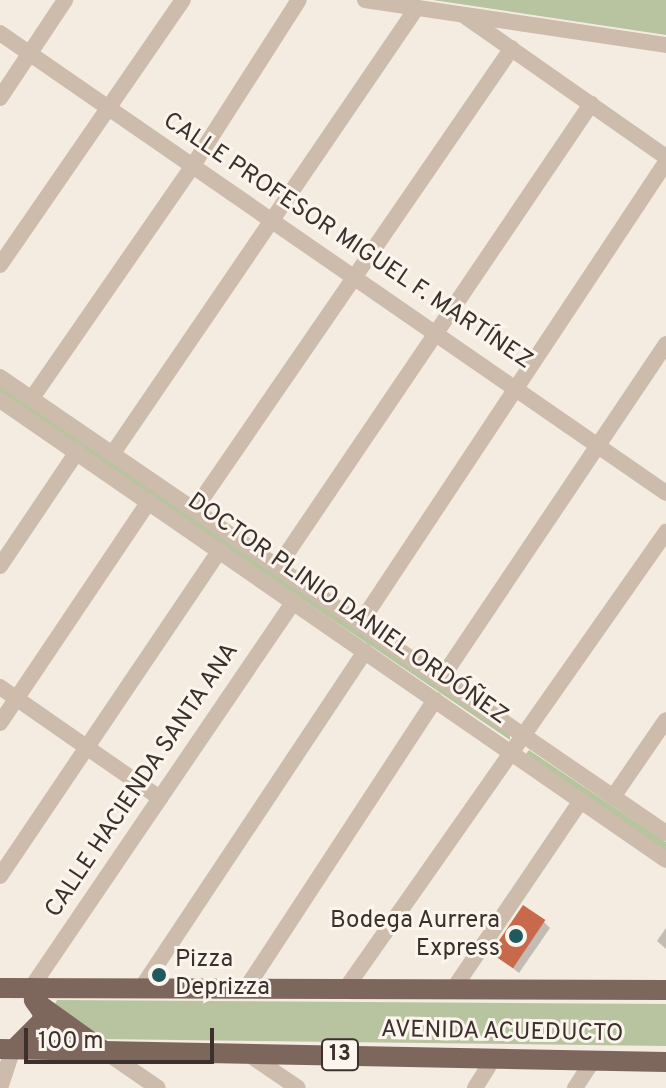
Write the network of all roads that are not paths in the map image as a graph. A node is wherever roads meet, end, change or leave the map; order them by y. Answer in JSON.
{"nodes":[{"id":1,"x":65,"y":0,"type":"edge"},
{"id":2,"x":183,"y":0,"type":"edge"},
{"id":3,"x":299,"y":0,"type":"edge"},
{"id":4,"x":365,"y":0,"type":"edge"},
{"id":5,"x":416,"y":9,"type":"junction"},
{"id":6,"x":462,"y":14,"type":"junction"},
{"id":7,"x":0,"y":33,"type":"edge"},
{"id":8,"x":643,"y":42,"type":"junction"},
{"id":9,"x":666,"y":45,"type":"edge"},
{"id":10,"x":512,"y":48,"type":"junction"},
{"id":11,"x":30,"y":54,"type":"junction"},
{"id":12,"x":666,"y":58,"type":"edge"},
{"id":13,"x":0,"y":98,"type":"edge"},
{"id":14,"x":591,"y":104,"type":"junction"},
{"id":15,"x":108,"y":107,"type":"junction"},
{"id":16,"x":666,"y":160,"type":"edge"},
{"id":17,"x":192,"y":167,"type":"junction"},
{"id":18,"x":275,"y":221,"type":"junction"},
{"id":19,"x":0,"y":265,"type":"edge"},
{"id":20,"x":356,"y":276,"type":"junction"},
{"id":21,"x":436,"y":331,"type":"junction"},
{"id":22,"x":666,"y":344,"type":"edge"},
{"id":23,"x":0,"y":377,"type":"edge"},
{"id":24,"x":515,"y":385,"type":"junction"},
{"id":25,"x":32,"y":398,"type":"junction"},
{"id":26,"x":1,"y":404,"type":"edge"},
{"id":27,"x":599,"y":442,"type":"junction"},
{"id":28,"x":77,"y":452,"type":"junction"},
{"id":29,"x":113,"y":453,"type":"junction"},
{"id":30,"x":666,"y":493,"type":"edge"},
{"id":31,"x":149,"y":501,"type":"junction"},
{"id":32,"x":195,"y":509,"type":"junction"},
{"id":33,"x":666,"y":532,"type":"edge"},
{"id":34,"x":220,"y":550,"type":"junction"},
{"id":35,"x":279,"y":565,"type":"junction"},
{"id":36,"x":0,"y":566,"type":"edge"},
{"id":37,"x":294,"y":601,"type":"junction"},
{"id":38,"x":361,"y":622,"type":"junction"},
{"id":39,"x":365,"y":651,"type":"junction"},
{"id":40,"x":443,"y":676,"type":"junction"},
{"id":41,"x":0,"y":687,"type":"edge"},
{"id":42,"x":17,"y":698,"type":"junction"},
{"id":43,"x":435,"y":700,"type":"junction"},
{"id":44,"x":666,"y":720,"type":"edge"},
{"id":45,"x":0,"y":723,"type":"edge"},
{"id":46,"x":526,"y":737,"type":"junction"},
{"id":47,"x":87,"y":748,"type":"junction"},
{"id":48,"x":508,"y":752,"type":"junction"},
{"id":49,"x":613,"y":797,"type":"junction"},
{"id":50,"x":160,"y":798,"type":"junction"},
{"id":51,"x":580,"y":802,"type":"junction"},
{"id":52,"x":666,"y":833,"type":"edge"},
{"id":53,"x":666,"y":860,"type":"edge"},
{"id":54,"x":0,"y":876,"type":"edge"},
{"id":55,"x":0,"y":975,"type":"edge"},
{"id":56,"x":142,"y":987,"type":"junction"},
{"id":57,"x":245,"y":990,"type":"junction"},
{"id":58,"x":666,"y":990,"type":"edge"},
{"id":59,"x":344,"y":991,"type":"junction"},
{"id":60,"x":452,"y":991,"type":"junction"},
{"id":61,"x":22,"y":992,"type":"edge"},
{"id":62,"x":9,"y":1049,"type":"edge"},
{"id":63,"x":104,"y":1051,"type":"junction"},
{"id":64,"x":248,"y":1054,"type":"junction"},
{"id":65,"x":494,"y":1058,"type":"junction"},
{"id":66,"x":666,"y":1062,"type":"edge"},
{"id":67,"x":591,"y":1063,"type":"junction"},
{"id":68,"x":0,"y":1088,"type":"edge"},
{"id":69,"x":158,"y":1088,"type":"edge"},
{"id":70,"x":298,"y":1088,"type":"edge"},
{"id":71,"x":475,"y":1088,"type":"edge"},
{"id":72,"x":575,"y":1088,"type":"edge"}],
"edges":[{"from":1,"to":11,"type":"street"},
{"from":2,"to":15,"type":"street"},
{"from":3,"to":17,"type":"street"},
{"from":4,"to":5,"type":"street"},
{"from":5,"to":6,"type":"street"},
{"from":5,"to":18,"type":"street"},
{"from":6,"to":8,"type":"street"},
{"from":6,"to":10,"type":"street"},
{"from":7,"to":11,"type":"street","name":"CALLE PROFESOR MIGUEL F. MARTÍNEZ"},
{"from":8,"to":9,"type":"street"},
{"from":8,"to":12,"type":"street"},
{"from":10,"to":14,"type":"street"},
{"from":10,"to":20,"type":"street"},
{"from":11,"to":13,"type":"street"},
{"from":11,"to":15,"type":"street","name":"CALLE PROFESOR MIGUEL F. MARTÍNEZ"},
{"from":14,"to":16,"type":"street"},
{"from":14,"to":21,"type":"street"},
{"from":15,"to":17,"type":"street","name":"CALLE PROFESOR MIGUEL F. MARTÍNEZ"},
{"from":15,"to":19,"type":"street"},
{"from":16,"to":24,"type":"street"},
{"from":17,"to":18,"type":"street","name":"CALLE PROFESOR MIGUEL F. MARTÍNEZ"},
{"from":17,"to":25,"type":"street"},
{"from":18,"to":20,"type":"street","name":"CALLE PROFESOR MIGUEL F. MARTÍNEZ"},
{"from":18,"to":29,"type":"street"},
{"from":20,"to":21,"type":"street","name":"CALLE PROFESOR MIGUEL F. MARTÍNEZ"},
{"from":20,"to":32,"type":"street"},
{"from":21,"to":24,"type":"street","name":"CALLE PROFESOR MIGUEL F. MARTÍNEZ"},
{"from":21,"to":35,"type":"street"},
{"from":22,"to":27,"type":"street"},
{"from":23,"to":25,"type":"street","name":"DOCTOR PLINIO DANIEL ORDÓÑEZ"},
{"from":24,"to":27,"type":"street","name":"CALLE PROFESOR MIGUEL F. MARTÍNEZ"},
{"from":24,"to":38,"type":"street"},
{"from":25,"to":29,"type":"street","name":"DOCTOR PLINIO DANIEL ORDÓÑEZ"},
{"from":26,"to":28,"type":"street","name":"DOCTOR PLINIO DANIEL ORDÓÑEZ"},
{"from":27,"to":30,"type":"street","name":"CALLE PROFESOR MIGUEL F. MARTÍNEZ"},
{"from":27,"to":40,"type":"street"},
{"from":28,"to":31,"type":"street","name":"DOCTOR PLINIO DANIEL ORDÓÑEZ"},
{"from":28,"to":36,"type":"street"},
{"from":29,"to":32,"type":"street","name":"DOCTOR PLINIO DANIEL ORDÓÑEZ"},
{"from":31,"to":34,"type":"street","name":"DOCTOR PLINIO DANIEL ORDÓÑEZ"},
{"from":31,"to":42,"type":"street"},
{"from":32,"to":35,"type":"street","name":"DOCTOR PLINIO DANIEL ORDÓÑEZ"},
{"from":33,"to":46,"type":"street"},
{"from":34,"to":37,"type":"street","name":"DOCTOR PLINIO DANIEL ORDÓÑEZ"},
{"from":34,"to":47,"type":"street"},
{"from":35,"to":38,"type":"street","name":"DOCTOR PLINIO DANIEL ORDÓÑEZ"},
{"from":37,"to":39,"type":"street","name":"DOCTOR PLINIO DANIEL ORDÓÑEZ"},
{"from":37,"to":50,"type":"street","name":"CALLE HACIENDA SANTA ANA"},
{"from":38,"to":40,"type":"street","name":"DOCTOR PLINIO DANIEL ORDÓÑEZ"},
{"from":39,"to":43,"type":"street","name":"DOCTOR PLINIO DANIEL ORDÓÑEZ"},
{"from":39,"to":56,"type":"street"},
{"from":40,"to":46,"type":"street","name":"DOCTOR PLINIO DANIEL ORDÓÑEZ"},
{"from":41,"to":42,"type":"street"},
{"from":42,"to":45,"type":"street"},
{"from":42,"to":47,"type":"street"},
{"from":43,"to":48,"type":"street","name":"DOCTOR PLINIO DANIEL ORDÓÑEZ"},
{"from":43,"to":57,"type":"street"},
{"from":44,"to":49,"type":"street"},
{"from":46,"to":48,"type":"street"},
{"from":46,"to":49,"type":"street","name":"DOCTOR PLINIO DANIEL ORDÓÑEZ"},
{"from":47,"to":50,"type":"street"},
{"from":47,"to":54,"type":"street"},
{"from":48,"to":51,"type":"street","name":"DOCTOR PLINIO DANIEL ORDÓÑEZ"},
{"from":48,"to":59,"type":"street"},
{"from":49,"to":52,"type":"street","name":"DOCTOR PLINIO DANIEL ORDÓÑEZ"},
{"from":50,"to":61,"type":"street","name":"CALLE HACIENDA SANTA ANA"},
{"from":51,"to":53,"type":"street","name":"DOCTOR PLINIO DANIEL ORDÓÑEZ"},
{"from":51,"to":60,"type":"street"},
{"from":55,"to":61,"type":"street"},
{"from":56,"to":57,"type":"main road","name":"AVENIDA ACUEDUCTO"},
{"from":56,"to":61,"type":"main road","name":"AVENIDA ACUEDUCTO"},
{"from":57,"to":59,"type":"main road","name":"AVENIDA ACUEDUCTO"},
{"from":58,"to":60,"type":"main road","name":"AVENIDA ACUEDUCTO"},
{"from":59,"to":60,"type":"main road","name":"AVENIDA ACUEDUCTO"},
{"from":61,"to":62,"type":"main road"},
{"from":61,"to":63,"type":"main road"},
{"from":62,"to":63,"type":"main road","name":"AVENIDA ACUEDUCTO","number":"13"},
{"from":62,"to":68,"type":"street"},
{"from":63,"to":64,"type":"main road","name":"AVENIDA ACUEDUCTO","number":"13"},
{"from":63,"to":69,"type":"street"},
{"from":64,"to":65,"type":"main road","name":"AVENIDA ACUEDUCTO","number":"13"},
{"from":64,"to":70,"type":"street"},
{"from":65,"to":67,"type":"main road","name":"AVENIDA ACUEDUCTO","number":"13"},
{"from":65,"to":71,"type":"street"},
{"from":66,"to":67,"type":"main road","name":"AVENIDA ACUEDUCTO","number":"13"},
{"from":67,"to":72,"type":"street"}]}
